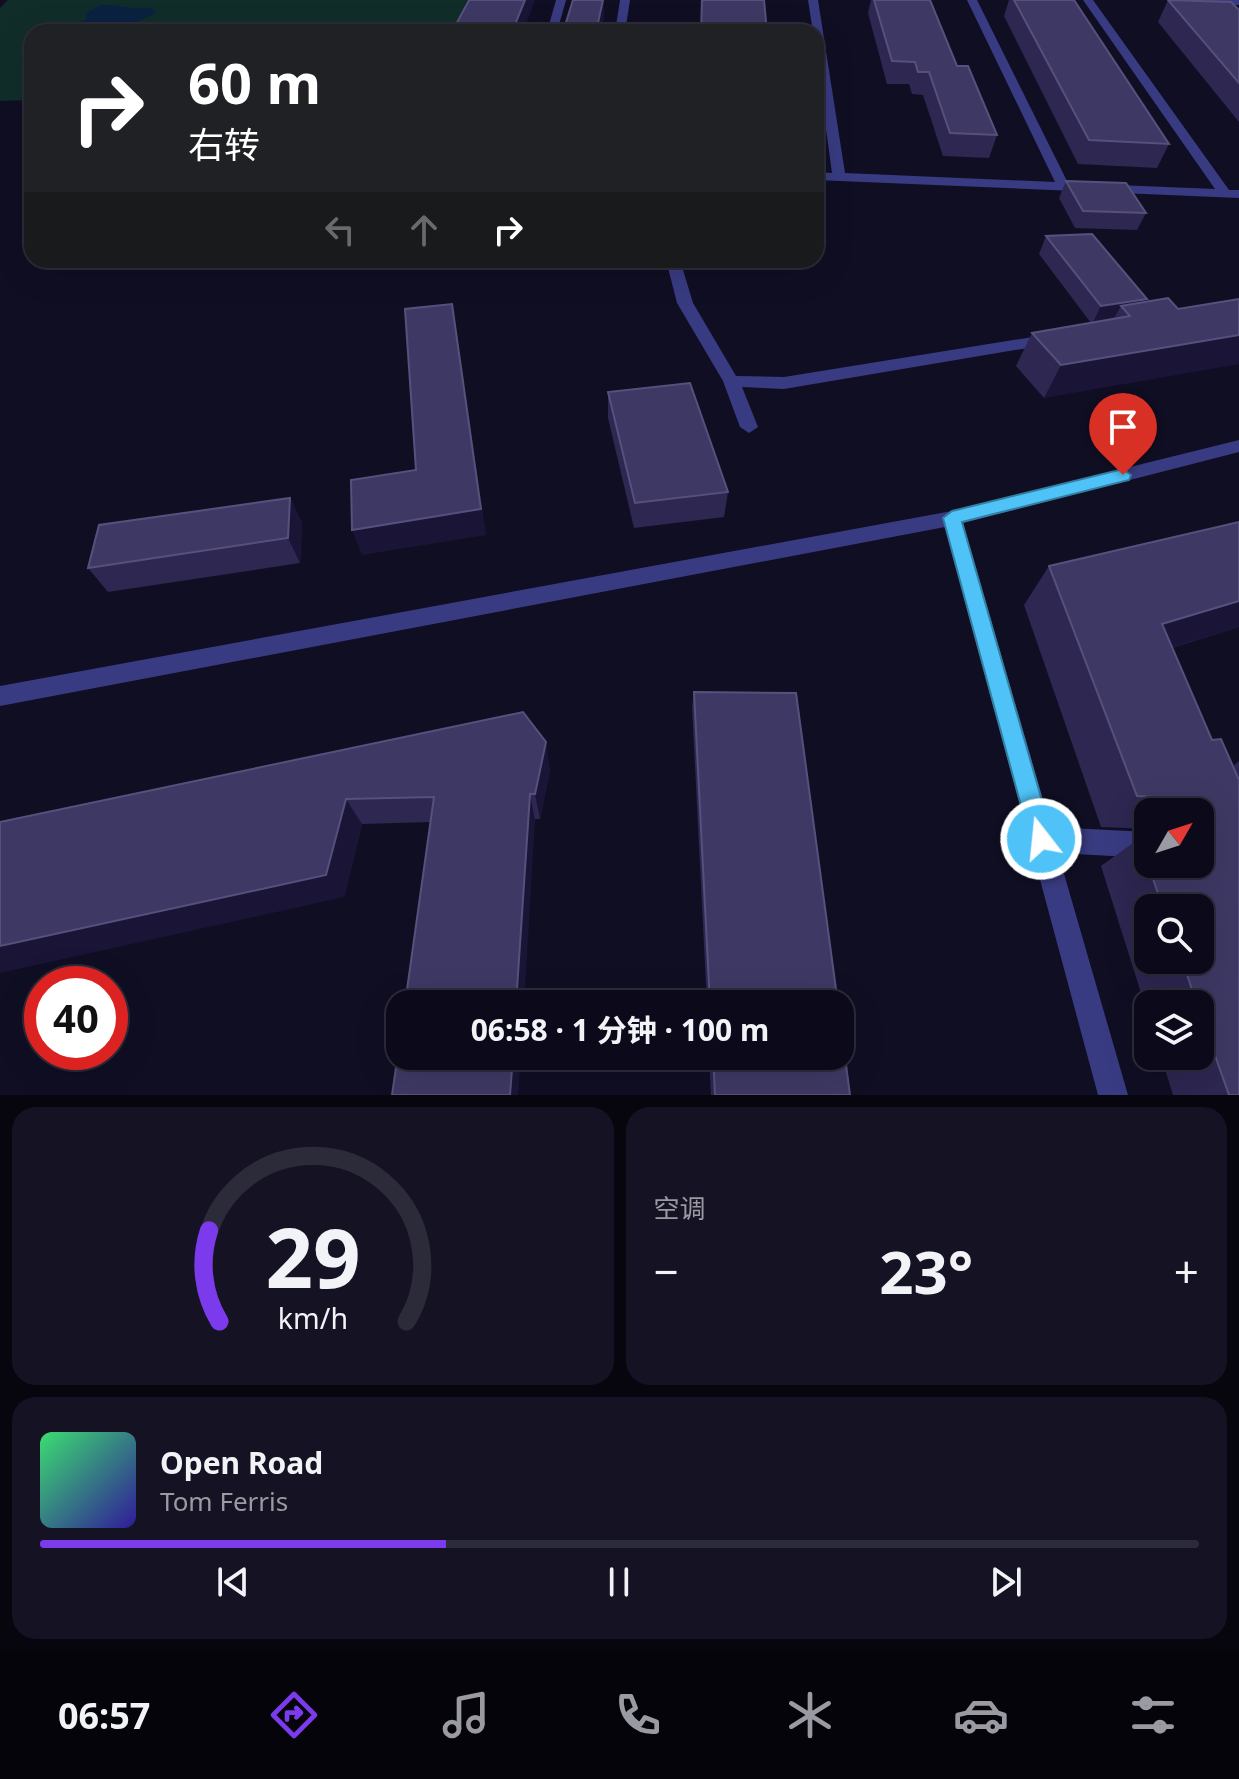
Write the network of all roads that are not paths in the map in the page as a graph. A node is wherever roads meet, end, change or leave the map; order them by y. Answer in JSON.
{"nodes":[{"id":1,"x":561,"y":0,"type":"edge"},
{"id":2,"x":625,"y":0,"type":"edge"},
{"id":3,"x":813,"y":0,"type":"edge"},
{"id":4,"x":972,"y":0,"type":"edge"},
{"id":5,"x":1088,"y":0,"type":"edge"},
{"id":6,"x":1187,"y":0,"type":"edge"},
{"id":7,"x":1219,"y":1,"type":"edge"},
{"id":8,"x":1239,"y":2,"type":"edge"},
{"id":9,"x":1229,"y":11,"type":"edge"},
{"id":10,"x":554,"y":24,"type":"edge"},
{"id":11,"x":621,"y":24,"type":"edge"},
{"id":12,"x":817,"y":24,"type":"edge"},
{"id":13,"x":824,"y":75,"type":"edge"},
{"id":14,"x":824,"y":176,"type":"edge"},
{"id":15,"x":839,"y":177,"type":"junction"},
{"id":16,"x":1064,"y":187,"type":"junction"},
{"id":17,"x":1232,"y":194,"type":"edge"},
{"id":18,"x":675,"y":268,"type":"edge"},
{"id":19,"x":1066,"y":336,"type":"edge"},
{"id":20,"x":731,"y":381,"type":"junction"},
{"id":21,"x":749,"y":427,"type":"dead end"},
{"id":22,"x":1238,"y":447,"type":"edge"},
{"id":23,"x":952,"y":518,"type":"junction"},
{"id":24,"x":0,"y":696,"type":"edge"},
{"id":25,"x":1041,"y":839,"type":"junction"},
{"id":26,"x":1134,"y":844,"type":"edge"},
{"id":27,"x":1113,"y":1095,"type":"edge"}],
"edges":[{"from":1,"to":10,"type":"street"},
{"from":2,"to":11,"type":"street"},
{"from":3,"to":12,"type":"street"},
{"from":4,"to":16,"type":"street"},
{"from":5,"to":17,"type":"street"},
{"from":6,"to":7,"type":"street"},
{"from":7,"to":8,"type":"street"},
{"from":7,"to":9,"type":"street"},
{"from":13,"to":15,"type":"street"},
{"from":14,"to":15,"type":"street"},
{"from":15,"to":16,"type":"street"},
{"from":16,"to":17,"type":"street"},
{"from":18,"to":20,"type":"street"},
{"from":19,"to":20,"type":"street"},
{"from":20,"to":21,"type":"street"},
{"from":22,"to":23,"type":"street"},
{"from":23,"to":24,"type":"street"},
{"from":23,"to":25,"type":"street"},
{"from":25,"to":26,"type":"street"},
{"from":25,"to":27,"type":"street"}]}
